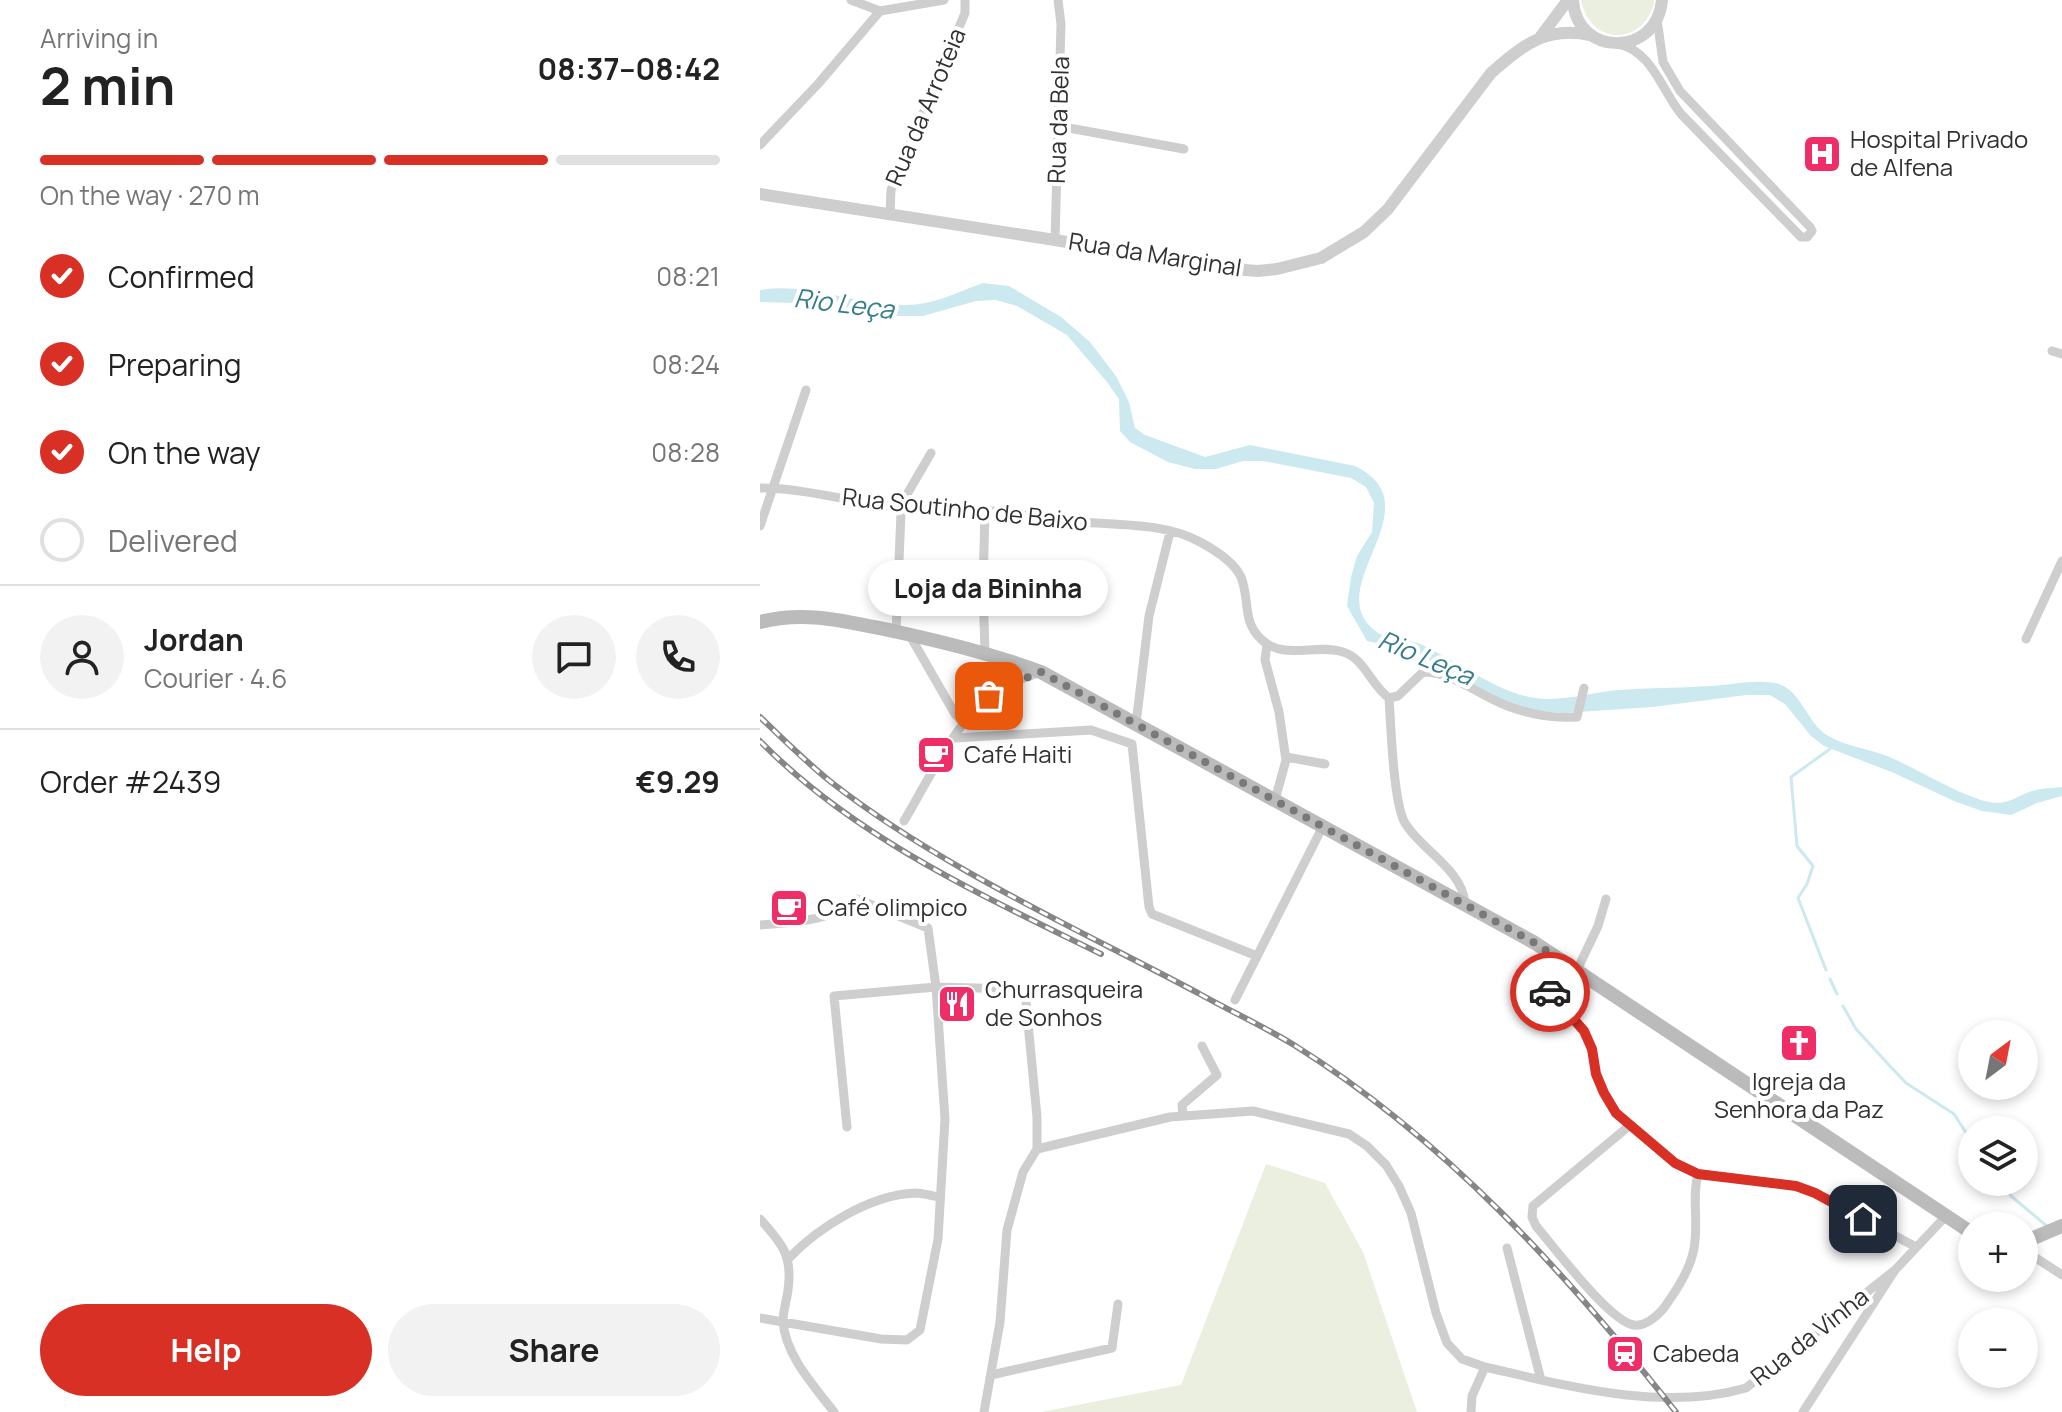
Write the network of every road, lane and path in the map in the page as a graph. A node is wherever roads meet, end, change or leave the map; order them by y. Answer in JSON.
{"nodes":[{"id":1,"x":851,"y":0,"type":"edge"},
{"id":2,"x":944,"y":0,"type":"edge"},
{"id":3,"x":965,"y":0,"type":"edge"},
{"id":4,"x":1058,"y":0,"type":"edge"},
{"id":5,"x":1570,"y":0,"type":"edge"},
{"id":6,"x":1670,"y":0,"type":"edge"},
{"id":7,"x":880,"y":11,"type":"junction"},
{"id":8,"x":1660,"y":11,"type":"edge"},
{"id":9,"x":1590,"y":35,"type":"junction"},
{"id":10,"x":1541,"y":36,"type":"junction"},
{"id":11,"x":1614,"y":44,"type":"junction"},
{"id":12,"x":1058,"y":126,"type":"junction"},
{"id":13,"x":760,"y":145,"type":"edge"},
{"id":14,"x":1184,"y":149,"type":"dead end"},
{"id":15,"x":1718,"y":152,"type":"junction"},
{"id":16,"x":1762,"y":177,"type":"junction"},
{"id":17,"x":763,"y":195,"type":"edge"},
{"id":18,"x":890,"y":214,"type":"junction"},
{"id":19,"x":1055,"y":240,"type":"junction"},
{"id":20,"x":806,"y":390,"type":"dead end"},
{"id":21,"x":931,"y":453,"type":"dead end"},
{"id":22,"x":760,"y":488,"type":"edge"},
{"id":23,"x":774,"y":488,"type":"junction"},
{"id":24,"x":902,"y":508,"type":"junction"},
{"id":25,"x":985,"y":510,"type":"junction"},
{"id":26,"x":760,"y":526,"type":"edge"},
{"id":27,"x":1170,"y":532,"type":"junction"},
{"id":28,"x":2062,"y":561,"type":"edge"},
{"id":29,"x":760,"y":622,"type":"edge"},
{"id":30,"x":902,"y":633,"type":"junction"},
{"id":31,"x":2026,"y":639,"type":"dead end"},
{"id":32,"x":1267,"y":644,"type":"junction"},
{"id":33,"x":985,"y":652,"type":"junction"},
{"id":34,"x":1041,"y":672,"type":"junction"},
{"id":35,"x":1584,"y":688,"type":"dead end"},
{"id":36,"x":1389,"y":698,"type":"junction"},
{"id":37,"x":964,"y":723,"type":"junction"},
{"id":38,"x":1139,"y":725,"type":"junction"},
{"id":39,"x":955,"y":738,"type":"junction"},
{"id":40,"x":1132,"y":744,"type":"junction"},
{"id":41,"x":1286,"y":757,"type":"junction"},
{"id":42,"x":1325,"y":764,"type":"dead end"},
{"id":43,"x":1275,"y":800,"type":"junction"},
{"id":44,"x":904,"y":821,"type":"dead end"},
{"id":45,"x":1323,"y":826,"type":"junction"},
{"id":46,"x":1606,"y":899,"type":"dead end"},
{"id":47,"x":1465,"y":903,"type":"junction"},
{"id":48,"x":760,"y":925,"type":"edge"},
{"id":49,"x":1550,"y":953,"type":"junction"},
{"id":50,"x":1257,"y":956,"type":"junction"},
{"id":51,"x":1577,"y":970,"type":"junction"},
{"id":52,"x":936,"y":987,"type":"junction"},
{"id":53,"x":1235,"y":1000,"type":"dead end"},
{"id":54,"x":1202,"y":1046,"type":"dead end"},
{"id":55,"x":1183,"y":1115,"type":"junction"},
{"id":56,"x":1629,"y":1126,"type":"junction"},
{"id":57,"x":847,"y":1127,"type":"dead end"},
{"id":58,"x":1037,"y":1149,"type":"junction"},
{"id":59,"x":1698,"y":1174,"type":"junction"},
{"id":60,"x":939,"y":1197,"type":"junction"},
{"id":61,"x":1945,"y":1217,"type":"junction"},
{"id":62,"x":760,"y":1219,"type":"edge"},
{"id":63,"x":1958,"y":1225,"type":"edge"},
{"id":64,"x":2057,"y":1228,"type":"edge"},
{"id":65,"x":2038,"y":1236,"type":"edge"},
{"id":66,"x":1916,"y":1247,"type":"junction"},
{"id":67,"x":1507,"y":1248,"type":"dead end"},
{"id":68,"x":789,"y":1258,"type":"junction"},
{"id":69,"x":2038,"y":1259,"type":"edge"},
{"id":70,"x":1895,"y":1270,"type":"junction"},
{"id":71,"x":2062,"y":1275,"type":"edge"},
{"id":72,"x":1118,"y":1304,"type":"dead end"},
{"id":73,"x":760,"y":1318,"type":"edge"},
{"id":74,"x":783,"y":1321,"type":"junction"},
{"id":75,"x":1485,"y":1367,"type":"junction"},
{"id":76,"x":991,"y":1375,"type":"junction"},
{"id":77,"x":1541,"y":1380,"type":"junction"},
{"id":78,"x":834,"y":1412,"type":"edge"},
{"id":79,"x":984,"y":1412,"type":"edge"},
{"id":80,"x":1471,"y":1412,"type":"edge"},
{"id":81,"x":1803,"y":1412,"type":"edge"}],
"edges":[{"from":1,"to":7,"type":"street"},
{"from":2,"to":7,"type":"street"},
{"from":3,"to":18,"type":"street","name":"Rua da Arroteia"},
{"from":4,"to":12,"type":"street","name":"Rua da Bela"},
{"from":5,"to":9,"type":"street"},
{"from":5,"to":10,"type":"street","name":"Rua da Marginal"},
{"from":6,"to":8,"type":"street"},
{"from":7,"to":13,"type":"street"},
{"from":8,"to":11,"type":"street"},
{"from":8,"to":16,"type":"street"},
{"from":9,"to":10,"type":"street"},
{"from":9,"to":11,"type":"street"},
{"from":10,"to":19,"type":"street","name":"Rua da Marginal"},
{"from":11,"to":15,"type":"street"},
{"from":12,"to":14,"type":"street"},
{"from":12,"to":19,"type":"street","name":"Rua da Bela"},
{"from":15,"to":16,"type":"street"},
{"from":15,"to":16,"type":"street"},
{"from":17,"to":18,"type":"street","name":"Rua da Marginal"},
{"from":18,"to":19,"type":"street","name":"Rua da Marginal"},
{"from":20,"to":23,"type":"street"},
{"from":21,"to":24,"type":"street"},
{"from":22,"to":23,"type":"street","name":"Rua Soutinho de Baixo"},
{"from":23,"to":24,"type":"street","name":"Rua Soutinho de Baixo"},
{"from":23,"to":26,"type":"street"},
{"from":24,"to":25,"type":"street","name":"Rua Soutinho de Baixo"},
{"from":24,"to":30,"type":"street"},
{"from":25,"to":27,"type":"street","name":"Rua Soutinho de Baixo"},
{"from":25,"to":33,"type":"street"},
{"from":27,"to":32,"type":"street","name":"Rua Soutinho de Baixo"},
{"from":27,"to":38,"type":"street"},
{"from":28,"to":31,"type":"street"},
{"from":29,"to":30,"type":"main road"},
{"from":30,"to":33,"type":"main road"},
{"from":30,"to":37,"type":"street"},
{"from":32,"to":36,"type":"street"},
{"from":32,"to":41,"type":"street"},
{"from":33,"to":34,"type":"main road"},
{"from":34,"to":37,"type":"street"},
{"from":34,"to":38,"type":"main road"},
{"from":35,"to":36,"type":"street"},
{"from":36,"to":47,"type":"street"},
{"from":37,"to":39,"type":"street"},
{"from":38,"to":40,"type":"street"},
{"from":38,"to":43,"type":"main road"},
{"from":39,"to":40,"type":"street"},
{"from":39,"to":44,"type":"street"},
{"from":40,"to":50,"type":"street"},
{"from":41,"to":42,"type":"street"},
{"from":41,"to":43,"type":"street"},
{"from":43,"to":45,"type":"main road"},
{"from":45,"to":47,"type":"main road"},
{"from":45,"to":50,"type":"street"},
{"from":46,"to":51,"type":"street"},
{"from":47,"to":49,"type":"main road"},
{"from":48,"to":52,"type":"street"},
{"from":49,"to":51,"type":"main road"},
{"from":49,"to":56,"type":"street"},
{"from":50,"to":53,"type":"street"},
{"from":51,"to":61,"type":"main road"},
{"from":52,"to":57,"type":"street"},
{"from":52,"to":58,"type":"street"},
{"from":52,"to":60,"type":"street"},
{"from":54,"to":55,"type":"street"},
{"from":55,"to":58,"type":"street","name":"Rua da Vinha"},
{"from":55,"to":75,"type":"street","name":"Rua da Vinha"},
{"from":56,"to":59,"type":"street"},
{"from":56,"to":59,"type":"street"},
{"from":58,"to":76,"type":"street"},
{"from":59,"to":66,"type":"street"},
{"from":60,"to":68,"type":"street"},
{"from":60,"to":74,"type":"street"},
{"from":61,"to":63,"type":"main road"},
{"from":61,"to":66,"type":"street"},
{"from":62,"to":68,"type":"street"},
{"from":64,"to":65,"type":"main road"},
{"from":66,"to":70,"type":"street"},
{"from":67,"to":77,"type":"street"},
{"from":68,"to":74,"type":"street"},
{"from":69,"to":71,"type":"street"},
{"from":70,"to":77,"type":"street","name":"Rua da Vinha"},
{"from":70,"to":81,"type":"street"},
{"from":72,"to":76,"type":"street"},
{"from":73,"to":74,"type":"street"},
{"from":74,"to":78,"type":"street"},
{"from":75,"to":77,"type":"street","name":"Rua da Vinha"},
{"from":75,"to":80,"type":"street"},
{"from":76,"to":79,"type":"street"}]}
